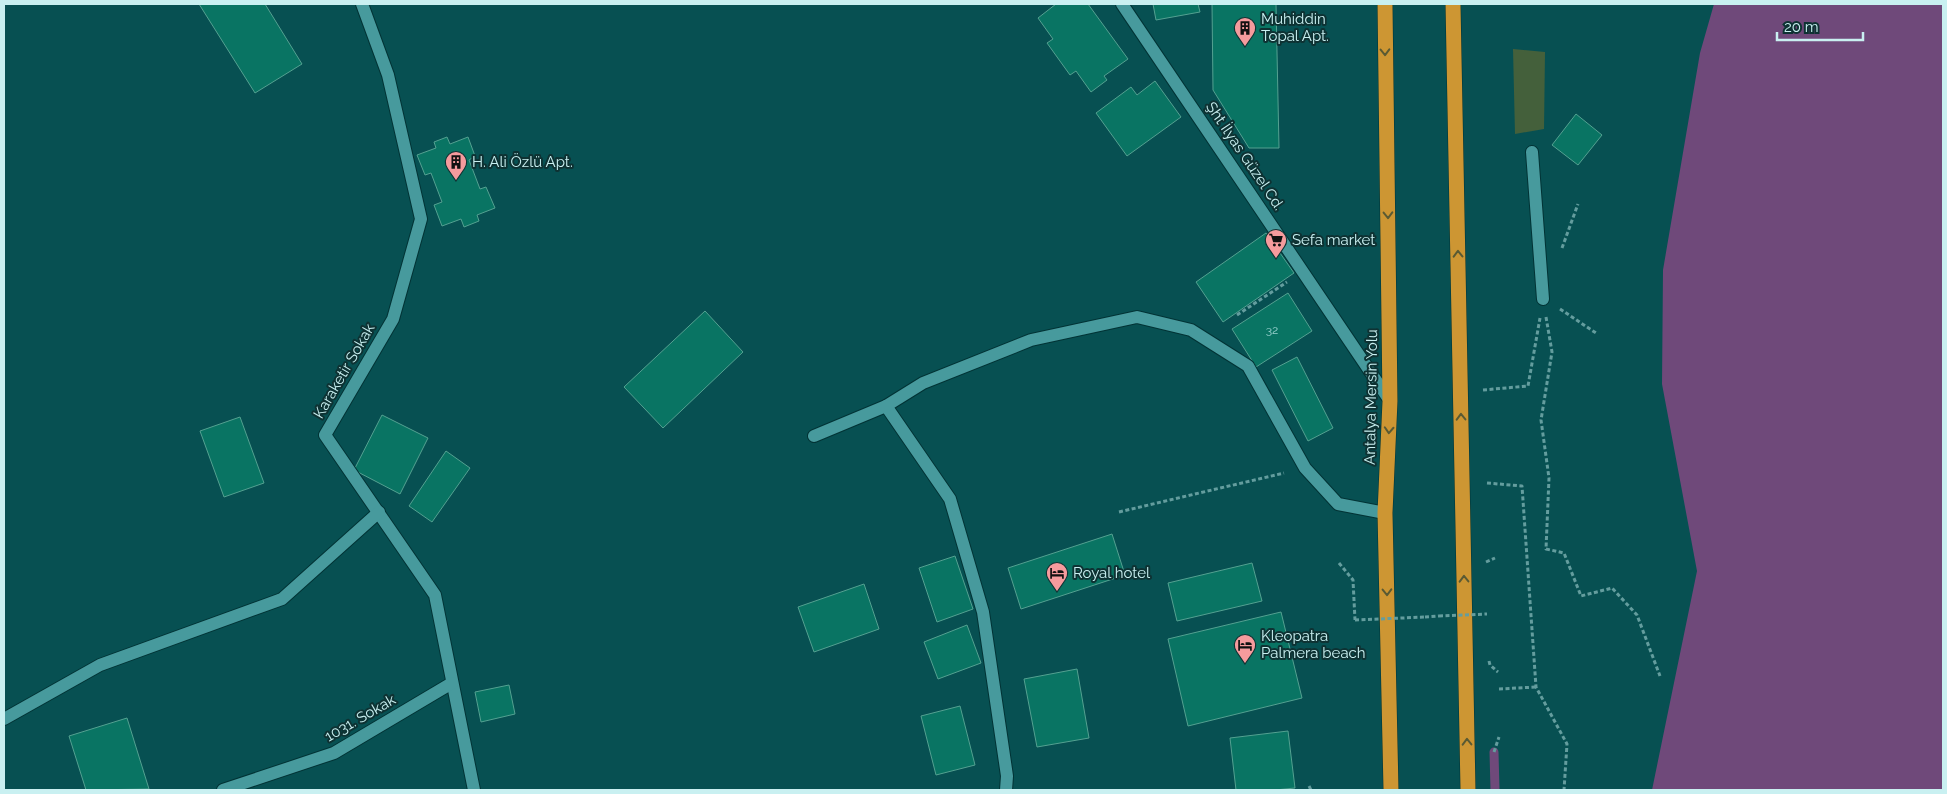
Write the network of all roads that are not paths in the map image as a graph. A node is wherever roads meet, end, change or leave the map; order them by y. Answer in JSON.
{"nodes":[{"id":1,"x":362,"y":4,"type":"edge"},
{"id":2,"x":1122,"y":4,"type":"edge"},
{"id":3,"x":1385,"y":4,"type":"edge"},
{"id":4,"x":1453,"y":4,"type":"edge"},
{"id":5,"x":1532,"y":152,"type":"dead end"},
{"id":6,"x":1543,"y":299,"type":"road end"},
{"id":7,"x":1390,"y":401,"type":"junction"},
{"id":8,"x":886,"y":406,"type":"junction"},
{"id":9,"x":814,"y":436,"type":"dead end"},
{"id":10,"x":379,"y":512,"type":"junction"},
{"id":11,"x":1385,"y":513,"type":"junction"},
{"id":12,"x":452,"y":683,"type":"junction"},
{"id":13,"x":4,"y":719,"type":"edge"},
{"id":14,"x":223,"y":790,"type":"edge"},
{"id":15,"x":474,"y":790,"type":"edge"},
{"id":16,"x":1006,"y":790,"type":"edge"},
{"id":17,"x":1391,"y":790,"type":"edge"},
{"id":18,"x":1468,"y":790,"type":"edge"}],
"edges":[{"from":1,"to":10,"type":"street","name":"Karaketir Sokak"},
{"from":2,"to":7,"type":"street","name":"Şht İlyas Güzel Cd."},
{"from":3,"to":7,"type":"highway","name":"Antalya Mersin Yolu","one_way":true},
{"from":18,"to":4,"type":"highway","one_way":true},
{"from":5,"to":6,"type":"street"},
{"from":7,"to":11,"type":"highway","name":"Antalya Mersin Yolu","one_way":true},
{"from":8,"to":9,"type":"street"},
{"from":8,"to":11,"type":"street"},
{"from":8,"to":16,"type":"street"},
{"from":10,"to":12,"type":"street","name":"Karaketir Sokak"},
{"from":10,"to":13,"type":"street"},
{"from":11,"to":17,"type":"highway","name":"Antalya Mersin Yolu","one_way":true},
{"from":12,"to":14,"type":"street","name":"1031. Sokak"},
{"from":12,"to":15,"type":"street","name":"Karaketir Sokak"}]}
